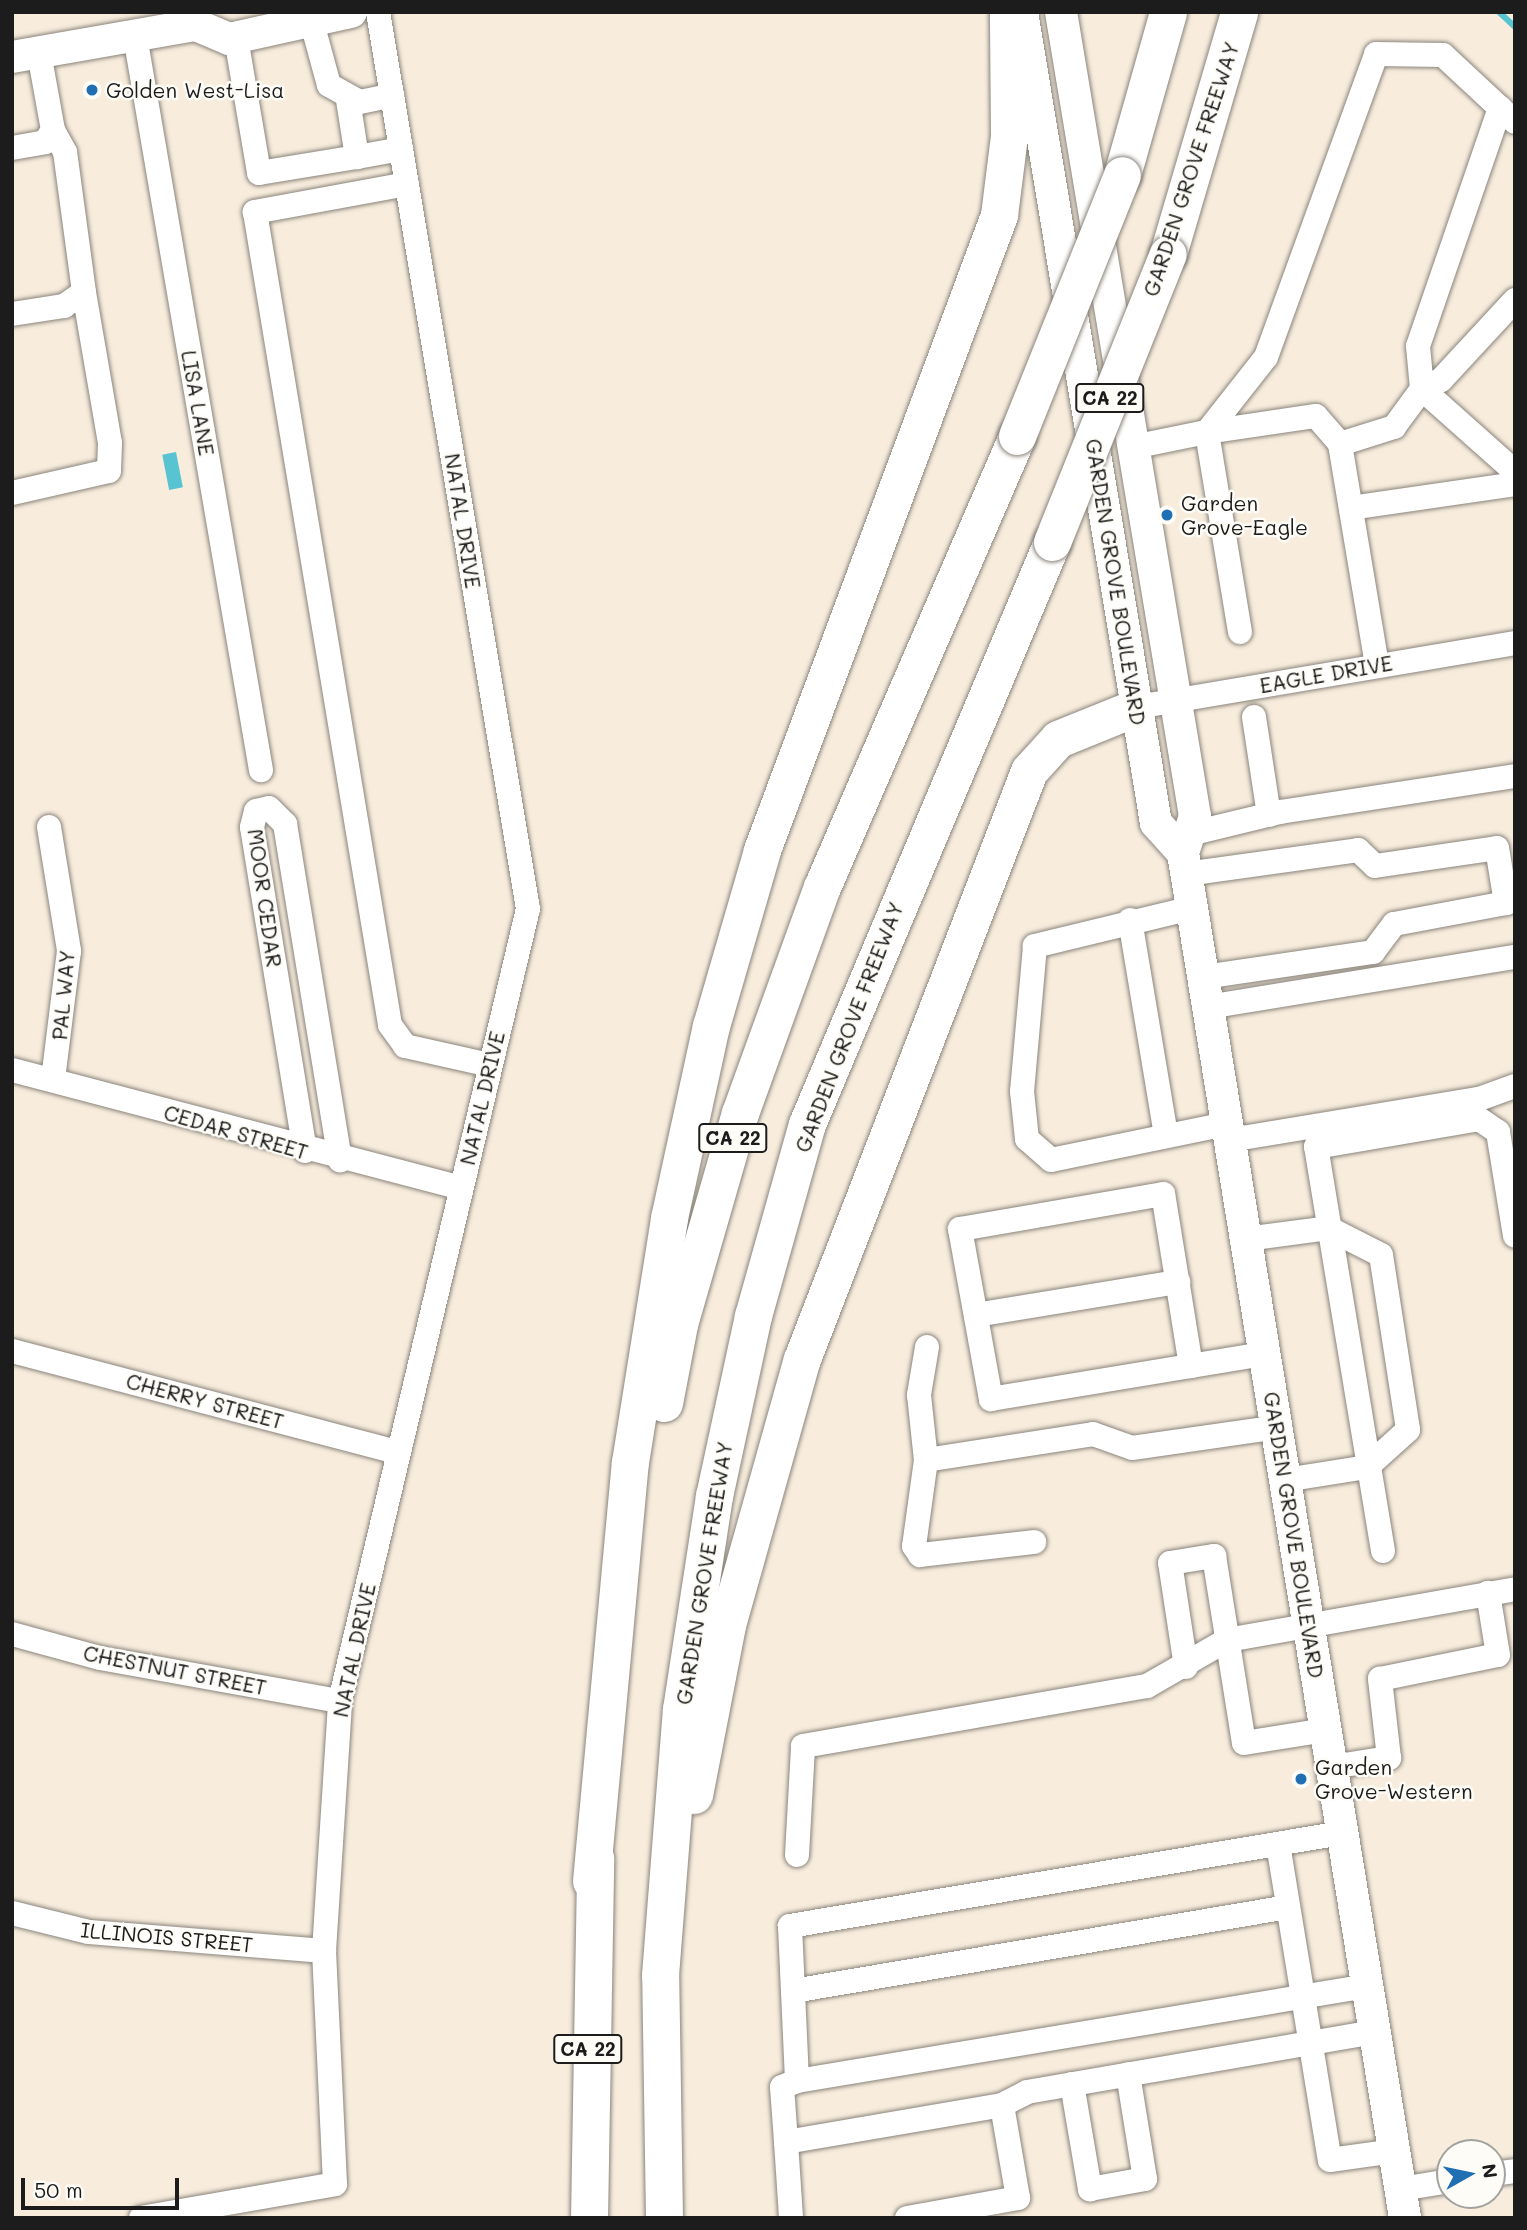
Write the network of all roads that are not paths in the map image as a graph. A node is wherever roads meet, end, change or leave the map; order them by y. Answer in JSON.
{"nodes":[{"id":1,"x":351,"y":12,"type":"edge"},
{"id":2,"x":378,"y":12,"type":"edge"},
{"id":3,"x":1008,"y":12,"type":"edge"},
{"id":4,"x":1021,"y":12,"type":"edge"},
{"id":5,"x":1060,"y":12,"type":"edge"},
{"id":6,"x":1168,"y":12,"type":"edge"},
{"id":7,"x":1239,"y":12,"type":"edge"},
{"id":8,"x":199,"y":17,"type":"edge"},
{"id":9,"x":312,"y":23,"type":"junction"},
{"id":10,"x":135,"y":36,"type":"junction"},
{"id":11,"x":236,"y":38,"type":"junction"},
{"id":12,"x":26,"y":55,"type":"edge"},
{"id":13,"x":392,"y":95,"type":"junction"},
{"id":14,"x":348,"y":100,"type":"junction"},
{"id":15,"x":1507,"y":115,"type":"edge"},
{"id":16,"x":53,"y":130,"type":"junction"},
{"id":17,"x":12,"y":148,"type":"edge"},
{"id":18,"x":401,"y":149,"type":"junction"},
{"id":19,"x":357,"y":156,"type":"junction"},
{"id":20,"x":407,"y":184,"type":"junction"},
{"id":21,"x":84,"y":292,"type":"junction"},
{"id":22,"x":1515,"y":300,"type":"edge"},
{"id":23,"x":12,"y":314,"type":"edge"},
{"id":24,"x":1422,"y":389,"type":"junction"},
{"id":25,"x":1207,"y":432,"type":"junction"},
{"id":26,"x":1340,"y":444,"type":"junction"},
{"id":27,"x":1133,"y":447,"type":"junction"},
{"id":28,"x":1515,"y":472,"type":"edge"},
{"id":29,"x":1515,"y":484,"type":"edge"},
{"id":30,"x":12,"y":493,"type":"edge"},
{"id":31,"x":1351,"y":508,"type":"junction"},
{"id":32,"x":1240,"y":632,"type":"dead end"},
{"id":33,"x":1515,"y":643,"type":"edge"},
{"id":34,"x":1377,"y":665,"type":"junction"},
{"id":35,"x":1175,"y":699,"type":"junction"},
{"id":36,"x":1137,"y":708,"type":"junction"},
{"id":37,"x":1254,"y":717,"type":"dead end"},
{"id":38,"x":261,"y":770,"type":"dead end"},
{"id":39,"x":1515,"y":776,"type":"edge"},
{"id":40,"x":1269,"y":815,"type":"junction"},
{"id":41,"x":49,"y":827,"type":"dead end"},
{"id":42,"x":1186,"y":854,"type":"junction"},
{"id":43,"x":1192,"y":908,"type":"junction"},
{"id":44,"x":1130,"y":920,"type":"junction"},
{"id":45,"x":1515,"y":957,"type":"edge"},
{"id":46,"x":1205,"y":992,"type":"junction"},
{"id":47,"x":490,"y":1065,"type":"junction"},
{"id":48,"x":12,"y":1070,"type":"edge"},
{"id":49,"x":53,"y":1080,"type":"junction"},
{"id":50,"x":1515,"y":1086,"type":"edge"},
{"id":51,"x":1506,"y":1131,"type":"edge"},
{"id":52,"x":1228,"y":1132,"type":"junction"},
{"id":53,"x":1166,"y":1136,"type":"junction"},
{"id":54,"x":305,"y":1151,"type":"junction"},
{"id":55,"x":340,"y":1161,"type":"junction"},
{"id":56,"x":461,"y":1188,"type":"junction"},
{"id":57,"x":1328,"y":1228,"type":"junction"},
{"id":58,"x":1515,"y":1236,"type":"edge"},
{"id":59,"x":1245,"y":1239,"type":"junction"},
{"id":60,"x":1178,"y":1282,"type":"junction"},
{"id":61,"x":976,"y":1315,"type":"junction"},
{"id":62,"x":927,"y":1347,"type":"dead end"},
{"id":63,"x":12,"y":1351,"type":"edge"},
{"id":64,"x":1264,"y":1354,"type":"junction"},
{"id":65,"x":1191,"y":1366,"type":"junction"},
{"id":66,"x":1277,"y":1427,"type":"junction"},
{"id":67,"x":398,"y":1452,"type":"junction"},
{"id":68,"x":926,"y":1460,"type":"junction"},
{"id":69,"x":1367,"y":1467,"type":"junction"},
{"id":70,"x":1285,"y":1480,"type":"junction"},
{"id":71,"x":1034,"y":1542,"type":"dead end"},
{"id":72,"x":1383,"y":1551,"type":"dead end"},
{"id":73,"x":1515,"y":1589,"type":"edge"},
{"id":74,"x":1489,"y":1593,"type":"junction"},
{"id":75,"x":1308,"y":1624,"type":"junction"},
{"id":76,"x":12,"y":1634,"type":"edge"},
{"id":77,"x":1227,"y":1640,"type":"junction"},
{"id":78,"x":1186,"y":1667,"type":"junction"},
{"id":79,"x":340,"y":1700,"type":"junction"},
{"id":80,"x":1325,"y":1730,"type":"junction"},
{"id":81,"x":1332,"y":1768,"type":"junction"},
{"id":82,"x":1342,"y":1833,"type":"junction"},
{"id":83,"x":1278,"y":1844,"type":"junction"},
{"id":84,"x":797,"y":1855,"type":"dead end"},
{"id":85,"x":592,"y":1881,"type":"junction"},
{"id":86,"x":1289,"y":1907,"type":"junction"},
{"id":87,"x":12,"y":1913,"type":"edge"},
{"id":88,"x":324,"y":1951,"type":"junction"},
{"id":89,"x":660,"y":1975,"type":"junction"},
{"id":90,"x":1367,"y":1986,"type":"junction"},
{"id":91,"x":793,"y":1991,"type":"junction"},
{"id":92,"x":1303,"y":1996,"type":"junction"},
{"id":93,"x":1375,"y":2032,"type":"junction"},
{"id":94,"x":1311,"y":2043,"type":"junction"},
{"id":95,"x":1128,"y":2074,"type":"junction"},
{"id":96,"x":797,"y":2081,"type":"junction"},
{"id":97,"x":1072,"y":2084,"type":"junction"},
{"id":98,"x":1002,"y":2105,"type":"junction"},
{"id":99,"x":786,"y":2142,"type":"junction"},
{"id":100,"x":1395,"y":2151,"type":"junction"},
{"id":101,"x":1436,"y":2188,"type":"edge"},
{"id":102,"x":1403,"y":2203,"type":"edge"},
{"id":103,"x":141,"y":2218,"type":"edge"},
{"id":104,"x":589,"y":2218,"type":"edge"},
{"id":105,"x":664,"y":2218,"type":"edge"},
{"id":106,"x":791,"y":2218,"type":"edge"},
{"id":107,"x":907,"y":2218,"type":"edge"}],
"edges":[{"from":1,"to":9,"type":"main road"},
{"from":2,"to":13,"type":"street","name":"NATAL DRIVE"},
{"from":3,"to":85,"type":"highway"},
{"from":4,"to":36,"type":"main road","name":"GARDEN GROVE BOULEVARD"},
{"from":5,"to":27,"type":"main road","name":"GARDEN GROVE BOULEVARD"},
{"from":6,"to":85,"type":"highway","number":"CA 22","bridge":true},
{"from":7,"to":89,"type":"highway","name":"GARDEN GROVE FREEWAY","number":"CA 22","bridge":true},
{"from":8,"to":10,"type":"main road"},
{"from":8,"to":11,"type":"main road"},
{"from":9,"to":11,"type":"main road"},
{"from":9,"to":14,"type":"street"},
{"from":10,"to":12,"type":"main road"},
{"from":10,"to":38,"type":"street","name":"LISA LANE"},
{"from":11,"to":19,"type":"street"},
{"from":12,"to":16,"type":"street"},
{"from":13,"to":14,"type":"street"},
{"from":13,"to":18,"type":"street","name":"NATAL DRIVE"},
{"from":14,"to":19,"type":"street"},
{"from":15,"to":24,"type":"street"},
{"from":15,"to":25,"type":"street"},
{"from":16,"to":17,"type":"street"},
{"from":16,"to":21,"type":"street"},
{"from":18,"to":19,"type":"street"},
{"from":18,"to":20,"type":"street","name":"NATAL DRIVE"},
{"from":20,"to":47,"type":"street","name":"NATAL DRIVE"},
{"from":20,"to":47,"type":"street"},
{"from":21,"to":23,"type":"street"},
{"from":21,"to":30,"type":"street"},
{"from":22,"to":24,"type":"street"},
{"from":24,"to":26,"type":"street"},
{"from":24,"to":28,"type":"street"},
{"from":25,"to":26,"type":"street"},
{"from":25,"to":27,"type":"street"},
{"from":25,"to":32,"type":"street"},
{"from":26,"to":31,"type":"street"},
{"from":27,"to":35,"type":"main road","name":"GARDEN GROVE BOULEVARD"},
{"from":29,"to":31,"type":"street"},
{"from":31,"to":34,"type":"street"},
{"from":33,"to":34,"type":"street","name":"EAGLE DRIVE"},
{"from":34,"to":35,"type":"street","name":"EAGLE DRIVE"},
{"from":35,"to":36,"type":"street","name":"EAGLE DRIVE"},
{"from":35,"to":42,"type":"main road","name":"GARDEN GROVE BOULEVARD"},
{"from":36,"to":42,"type":"main road","name":"GARDEN GROVE BOULEVARD"},
{"from":36,"to":89,"type":"highway"},
{"from":37,"to":40,"type":"street"},
{"from":39,"to":40,"type":"street"},
{"from":40,"to":42,"type":"street"},
{"from":41,"to":49,"type":"street","name":"PAL WAY"},
{"from":42,"to":43,"type":"main road","name":"GARDEN GROVE BOULEVARD"},
{"from":42,"to":46,"type":"street"},
{"from":43,"to":44,"type":"street"},
{"from":43,"to":46,"type":"main road","name":"GARDEN GROVE BOULEVARD"},
{"from":44,"to":53,"type":"street"},
{"from":44,"to":53,"type":"street"},
{"from":45,"to":46,"type":"street"},
{"from":46,"to":52,"type":"main road","name":"GARDEN GROVE BOULEVARD"},
{"from":47,"to":56,"type":"street","name":"NATAL DRIVE"},
{"from":48,"to":49,"type":"street","name":"CEDAR STREET"},
{"from":49,"to":54,"type":"street","name":"CEDAR STREET"},
{"from":50,"to":52,"type":"street"},
{"from":51,"to":57,"type":"street"},
{"from":51,"to":58,"type":"street"},
{"from":52,"to":53,"type":"street"},
{"from":52,"to":59,"type":"main road","name":"GARDEN GROVE BOULEVARD"},
{"from":54,"to":55,"type":"street","name":"CEDAR STREET"},
{"from":54,"to":55,"type":"street","name":"MOOR CEDAR"},
{"from":55,"to":56,"type":"street","name":"CEDAR STREET"},
{"from":56,"to":67,"type":"street","name":"NATAL DRIVE"},
{"from":57,"to":59,"type":"street"},
{"from":57,"to":69,"type":"street"},
{"from":57,"to":69,"type":"street"},
{"from":59,"to":64,"type":"main road","name":"GARDEN GROVE BOULEVARD"},
{"from":60,"to":61,"type":"street"},
{"from":60,"to":61,"type":"street"},
{"from":60,"to":65,"type":"street"},
{"from":61,"to":65,"type":"street"},
{"from":62,"to":68,"type":"street"},
{"from":63,"to":67,"type":"street","name":"CHERRY STREET"},
{"from":64,"to":65,"type":"street"},
{"from":64,"to":66,"type":"main road","name":"GARDEN GROVE BOULEVARD"},
{"from":66,"to":68,"type":"street"},
{"from":66,"to":70,"type":"main road","name":"GARDEN GROVE BOULEVARD"},
{"from":67,"to":79,"type":"street","name":"NATAL DRIVE"},
{"from":68,"to":71,"type":"street"},
{"from":69,"to":70,"type":"street"},
{"from":69,"to":72,"type":"street"},
{"from":70,"to":75,"type":"main road","name":"GARDEN GROVE BOULEVARD"},
{"from":73,"to":74,"type":"street"},
{"from":74,"to":75,"type":"street"},
{"from":74,"to":81,"type":"street"},
{"from":75,"to":77,"type":"street"},
{"from":75,"to":80,"type":"main road","name":"GARDEN GROVE BOULEVARD"},
{"from":76,"to":79,"type":"street","name":"CHESTNUT STREET"},
{"from":77,"to":78,"type":"street"},
{"from":77,"to":78,"type":"street"},
{"from":77,"to":80,"type":"street"},
{"from":78,"to":84,"type":"street"},
{"from":79,"to":88,"type":"street","name":"NATAL DRIVE"},
{"from":80,"to":81,"type":"main road","name":"GARDEN GROVE BOULEVARD"},
{"from":81,"to":82,"type":"main road","name":"GARDEN GROVE BOULEVARD"},
{"from":82,"to":83,"type":"street"},
{"from":82,"to":90,"type":"main road","name":"GARDEN GROVE BOULEVARD"},
{"from":83,"to":86,"type":"street"},
{"from":83,"to":91,"type":"street"},
{"from":85,"to":104,"type":"highway","number":"CA 22"},
{"from":86,"to":91,"type":"street"},
{"from":86,"to":92,"type":"street"},
{"from":87,"to":88,"type":"street","name":"ILLINOIS STREET"},
{"from":88,"to":103,"type":"street","name":"NATAL DRIVE"},
{"from":89,"to":105,"type":"highway","name":"GARDEN GROVE FREEWAY","number":"CA 22"},
{"from":90,"to":92,"type":"street"},
{"from":90,"to":93,"type":"main road","name":"GARDEN GROVE BOULEVARD"},
{"from":91,"to":96,"type":"street"},
{"from":92,"to":94,"type":"street"},
{"from":92,"to":96,"type":"street"},
{"from":93,"to":94,"type":"street"},
{"from":93,"to":100,"type":"main road","name":"GARDEN GROVE BOULEVARD"},
{"from":94,"to":95,"type":"street"},
{"from":94,"to":100,"type":"street"},
{"from":95,"to":97,"type":"street"},
{"from":95,"to":97,"type":"street"},
{"from":96,"to":99,"type":"street"},
{"from":97,"to":98,"type":"street"},
{"from":98,"to":99,"type":"street"},
{"from":98,"to":107,"type":"street"},
{"from":99,"to":106,"type":"street"},
{"from":100,"to":102,"type":"main road","name":"GARDEN GROVE BOULEVARD"},
{"from":101,"to":102,"type":"street"}]}
